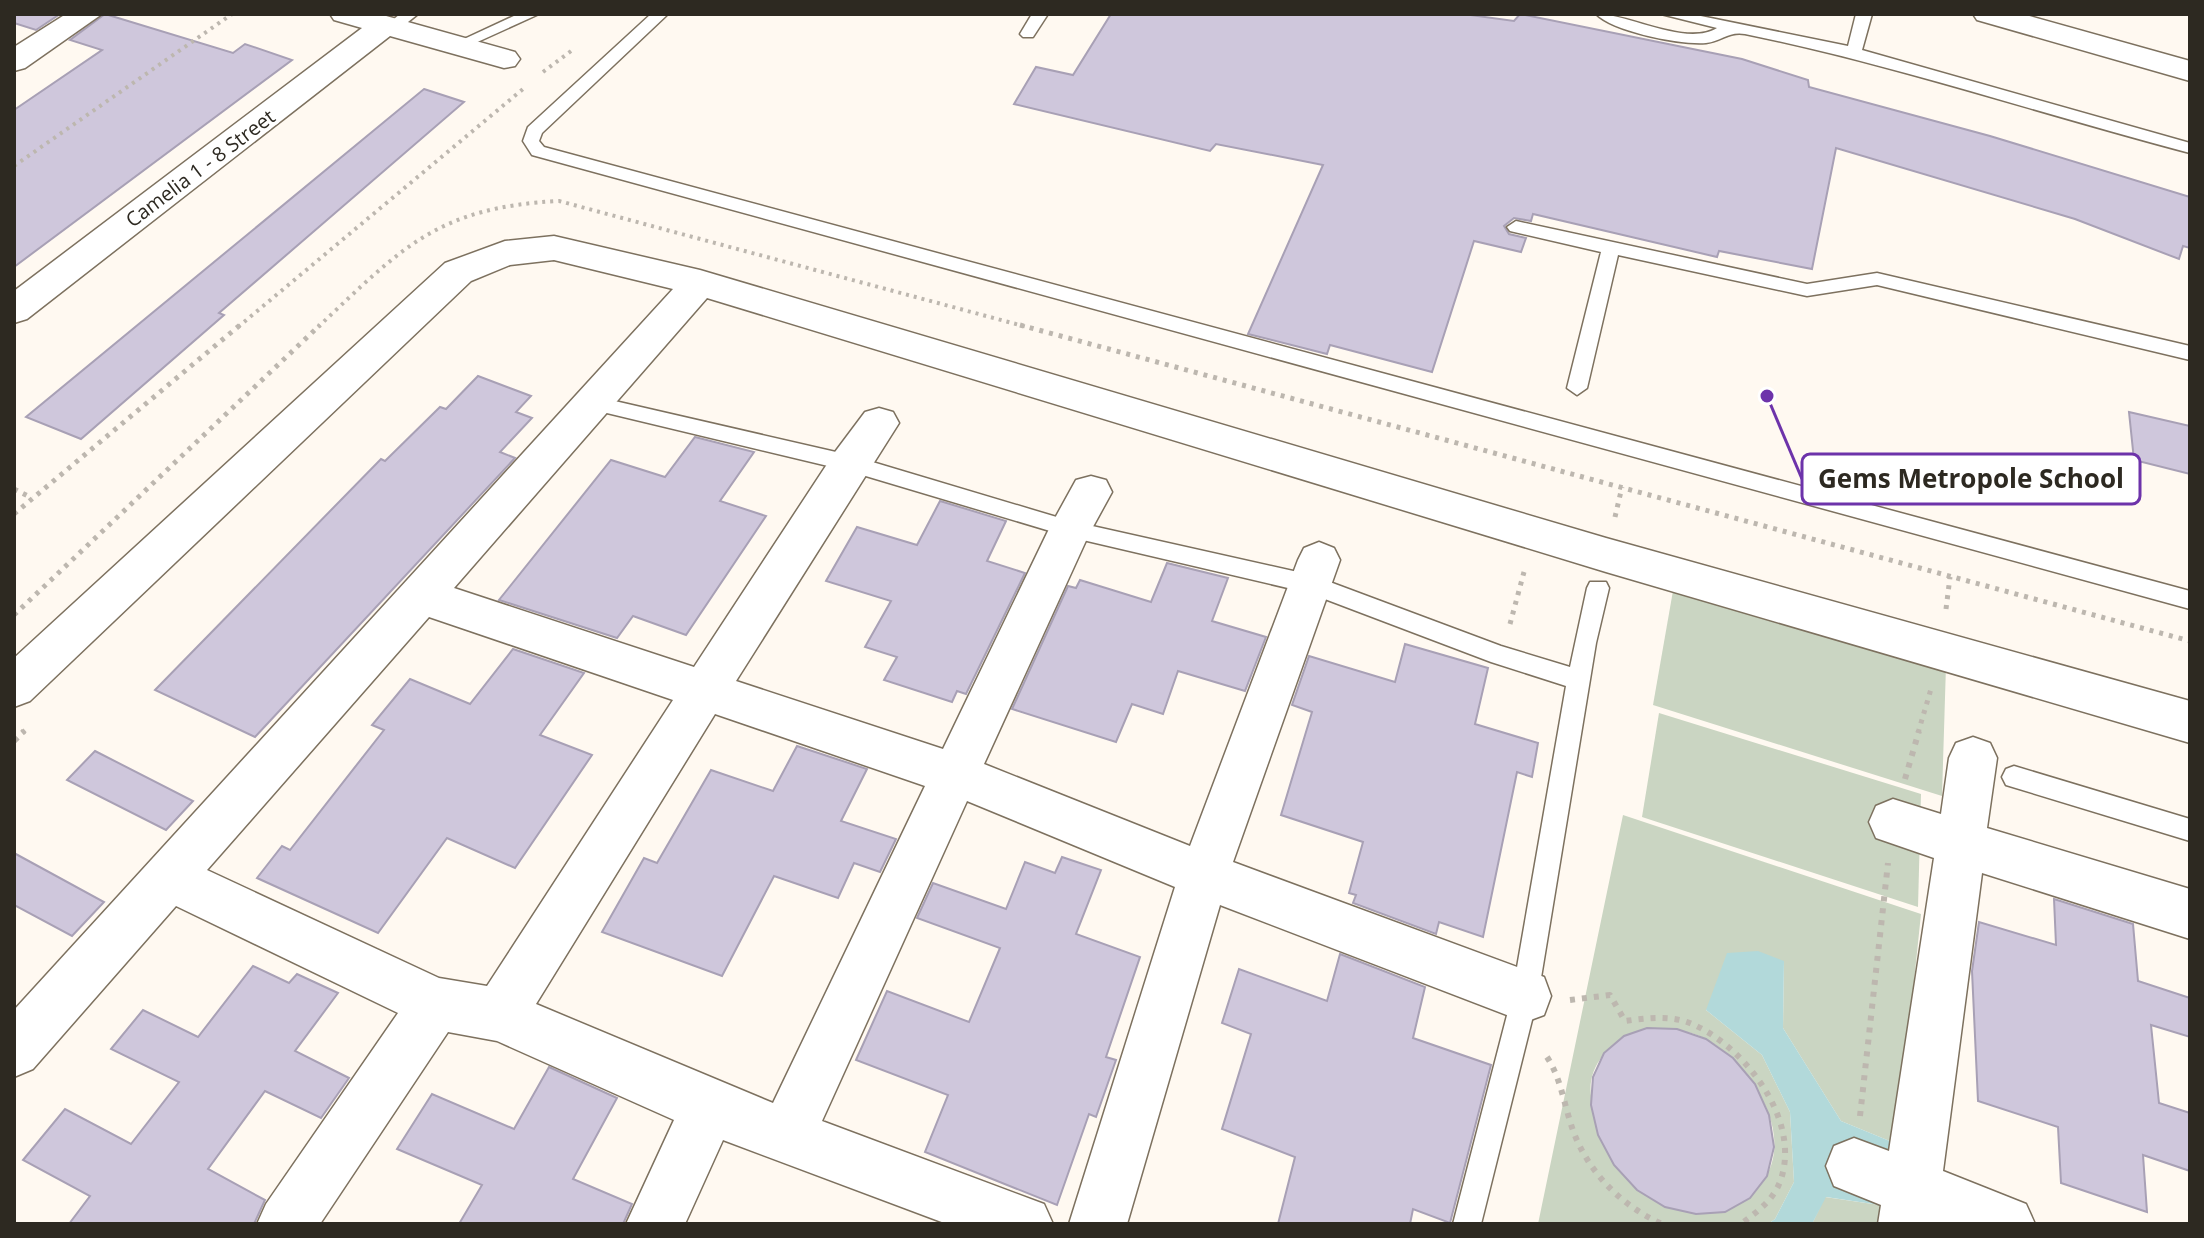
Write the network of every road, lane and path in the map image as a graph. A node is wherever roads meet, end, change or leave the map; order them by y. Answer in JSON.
{"nodes":[{"id":1,"x":87,"y":14,"type":"edge"},
{"id":2,"x":232,"y":14,"type":"edge"},
{"id":3,"x":345,"y":14,"type":"edge"},
{"id":4,"x":531,"y":14,"type":"edge"},
{"id":5,"x":660,"y":14,"type":"edge"},
{"id":6,"x":1040,"y":14,"type":"edge"},
{"id":7,"x":1604,"y":14,"type":"edge"},
{"id":8,"x":1669,"y":14,"type":"edge"},
{"id":9,"x":1864,"y":14,"type":"edge"},
{"id":10,"x":1988,"y":14,"type":"edge"},
{"id":11,"x":2093,"y":14,"type":"edge"},
{"id":12,"x":396,"y":22,"type":"edge"},
{"id":13,"x":1731,"y":26,"type":"junction"},
{"id":14,"x":1028,"y":34,"type":"dead end"},
{"id":15,"x":2190,"y":42,"type":"edge"},
{"id":16,"x":457,"y":46,"type":"junction"},
{"id":17,"x":1854,"y":52,"type":"junction"},
{"id":18,"x":504,"y":59,"type":"joint"},
{"id":19,"x":14,"y":61,"type":"edge"},
{"id":20,"x":2190,"y":71,"type":"edge"},
{"id":21,"x":2190,"y":148,"type":"edge"},
{"id":22,"x":14,"y":166,"type":"edge"},
{"id":23,"x":1516,"y":227,"type":"dead end"},
{"id":24,"x":1611,"y":249,"type":"junction"},
{"id":25,"x":700,"y":283,"type":"junction"},
{"id":26,"x":14,"y":310,"type":"edge"},
{"id":27,"x":2190,"y":353,"type":"edge"},
{"id":28,"x":1577,"y":388,"type":"dead end"},
{"id":29,"x":593,"y":403,"type":"junction"},
{"id":30,"x":879,"y":423,"type":"dead end"},
{"id":31,"x":849,"y":463,"type":"junction"},
{"id":32,"x":14,"y":489,"type":"edge"},
{"id":33,"x":32,"y":498,"type":"junction"},
{"id":34,"x":1080,"y":510,"type":"junction"},
{"id":35,"x":14,"y":514,"type":"edge"},
{"id":36,"x":1525,"y":569,"type":"dead end"},
{"id":37,"x":1315,"y":572,"type":"junction"},
{"id":38,"x":1950,"y":577,"type":"dead end"},
{"id":39,"x":1598,"y":588,"type":"dead end"},
{"id":40,"x":421,"y":596,"type":"junction"},
{"id":41,"x":2190,"y":600,"type":"edge"},
{"id":42,"x":1941,"y":651,"type":"junction"},
{"id":43,"x":1499,"y":655,"type":"junction"},
{"id":44,"x":1579,"y":680,"type":"junction"},
{"id":45,"x":14,"y":687,"type":"edge"},
{"id":46,"x":705,"y":693,"type":"junction"},
{"id":47,"x":2190,"y":722,"type":"edge"},
{"id":48,"x":1994,"y":768,"type":"joint"},
{"id":49,"x":957,"y":775,"type":"junction"},
{"id":50,"x":1893,"y":822,"type":"junction"},
{"id":51,"x":2190,"y":830,"type":"edge"},
{"id":52,"x":1960,"y":843,"type":"junction"},
{"id":53,"x":1204,"y":875,"type":"junction"},
{"id":54,"x":169,"y":877,"type":"junction"},
{"id":55,"x":2190,"y":914,"type":"edge"},
{"id":56,"x":436,"y":1004,"type":"junction"},
{"id":57,"x":1521,"y":1007,"type":"junction"},
{"id":58,"x":499,"y":1015,"type":"junction"},
{"id":59,"x":14,"y":1050,"type":"edge"},
{"id":60,"x":709,"y":1107,"type":"junction"},
{"id":61,"x":786,"y":1136,"type":"junction"},
{"id":62,"x":1854,"y":1166,"type":"joint"},
{"id":63,"x":1909,"y":1206,"type":"edge"},
{"id":64,"x":286,"y":1224,"type":"edge"},
{"id":65,"x":655,"y":1224,"type":"edge"},
{"id":66,"x":1024,"y":1224,"type":"edge"},
{"id":67,"x":1098,"y":1224,"type":"edge"},
{"id":68,"x":1467,"y":1224,"type":"edge"},
{"id":69,"x":1662,"y":1224,"type":"edge"},
{"id":70,"x":1741,"y":1224,"type":"edge"},
{"id":71,"x":2006,"y":1224,"type":"edge"}],
"edges":[{"from":1,"to":19,"type":"street"},
{"from":2,"to":22,"type":"path"},
{"from":3,"to":12,"type":"street"},
{"from":4,"to":16,"type":"lane"},
{"from":5,"to":41,"type":"lane"},
{"from":6,"to":14,"type":"lane"},
{"from":7,"to":13,"type":"lane"},
{"from":8,"to":13,"type":"lane"},
{"from":9,"to":17,"type":"lane"},
{"from":10,"to":20,"type":"street"},
{"from":11,"to":15,"type":"street"},
{"from":12,"to":16,"type":"street"},
{"from":12,"to":26,"type":"street","name":"Camelia 1 - 8 Street"},
{"from":13,"to":17,"type":"lane"},
{"from":16,"to":18,"type":"street"},
{"from":17,"to":21,"type":"lane"},
{"from":18,"to":33,"type":"path"},
{"from":23,"to":24,"type":"lane"},
{"from":24,"to":27,"type":"lane"},
{"from":24,"to":28,"type":"lane"},
{"from":25,"to":29,"type":"street"},
{"from":25,"to":42,"type":"street"},
{"from":25,"to":45,"type":"street"},
{"from":29,"to":31,"type":"lane"},
{"from":29,"to":40,"type":"street"},
{"from":30,"to":31,"type":"street"},
{"from":31,"to":34,"type":"lane"},
{"from":31,"to":46,"type":"street"},
{"from":32,"to":33,"type":"path"},
{"from":33,"to":35,"type":"path"},
{"from":34,"to":37,"type":"lane"},
{"from":34,"to":49,"type":"street"},
{"from":36,"to":43,"type":"path"},
{"from":37,"to":43,"type":"lane"},
{"from":37,"to":53,"type":"street"},
{"from":38,"to":42,"type":"path"},
{"from":39,"to":44,"type":"lane"},
{"from":40,"to":46,"type":"street"},
{"from":40,"to":54,"type":"street"},
{"from":42,"to":47,"type":"street"},
{"from":42,"to":50,"type":"path"},
{"from":43,"to":44,"type":"lane"},
{"from":44,"to":57,"type":"lane"},
{"from":46,"to":49,"type":"street"},
{"from":46,"to":58,"type":"street"},
{"from":48,"to":51,"type":"lane"},
{"from":48,"to":52,"type":"street"},
{"from":49,"to":53,"type":"street"},
{"from":49,"to":61,"type":"street"},
{"from":50,"to":52,"type":"street"},
{"from":50,"to":62,"type":"path"},
{"from":52,"to":55,"type":"street"},
{"from":52,"to":63,"type":"street"},
{"from":53,"to":57,"type":"street"},
{"from":53,"to":67,"type":"street"},
{"from":54,"to":56,"type":"street"},
{"from":54,"to":59,"type":"street"},
{"from":56,"to":58,"type":"street"},
{"from":56,"to":64,"type":"street"},
{"from":57,"to":68,"type":"lane"},
{"from":57,"to":69,"type":"path"},
{"from":57,"to":70,"type":"path"},
{"from":58,"to":60,"type":"street"},
{"from":60,"to":61,"type":"street"},
{"from":60,"to":65,"type":"street"},
{"from":61,"to":66,"type":"street"},
{"from":62,"to":63,"type":"street"},
{"from":63,"to":71,"type":"street"}]}
